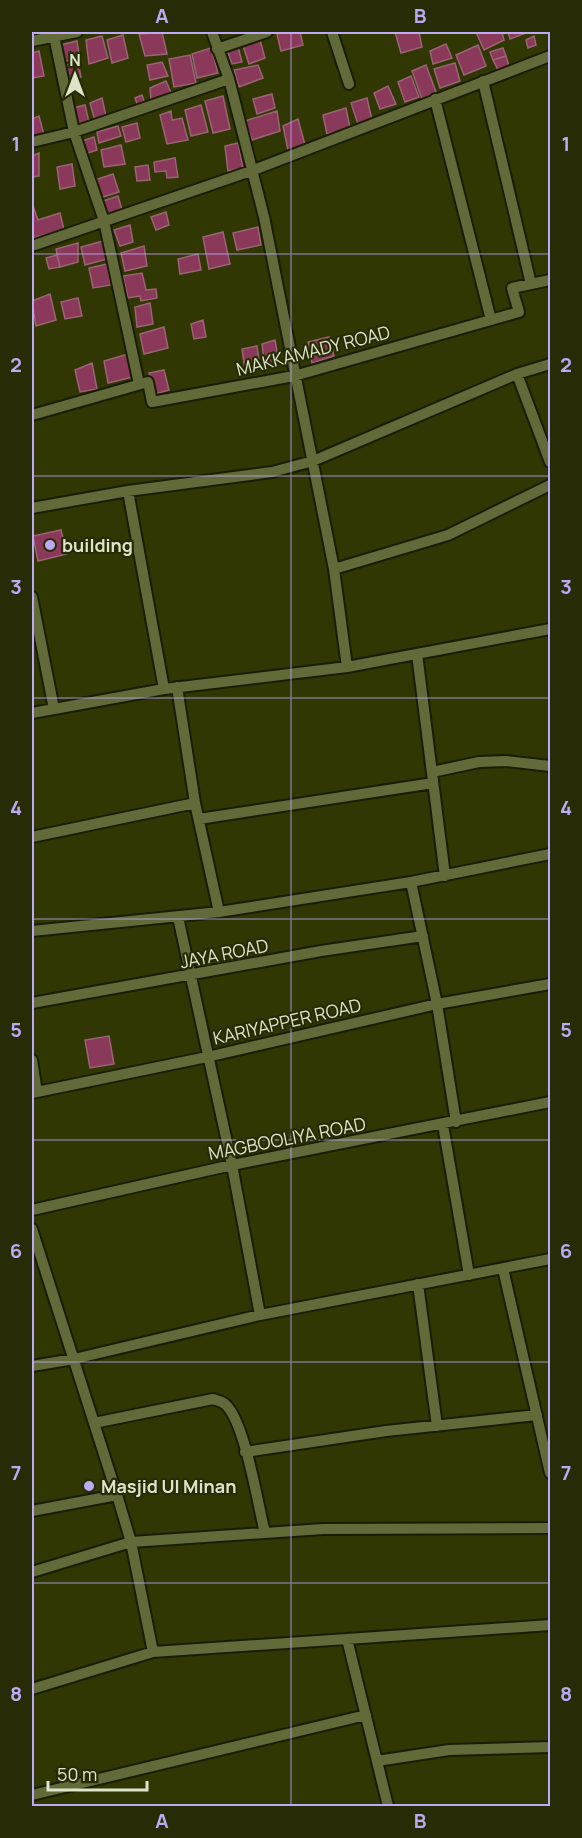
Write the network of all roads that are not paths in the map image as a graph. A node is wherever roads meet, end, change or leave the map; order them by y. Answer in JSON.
{"nodes":[{"id":1,"x":76,"y":32,"type":"edge"},
{"id":2,"x":212,"y":32,"type":"edge"},
{"id":3,"x":267,"y":32,"type":"edge"},
{"id":4,"x":332,"y":32,"type":"edge"},
{"id":5,"x":54,"y":36,"type":"junction"},
{"id":6,"x":32,"y":42,"type":"edge"},
{"id":7,"x":217,"y":49,"type":"junction"},
{"id":8,"x":550,"y":56,"type":"edge"},
{"id":9,"x":229,"y":79,"type":"junction"},
{"id":10,"x":483,"y":81,"type":"junction"},
{"id":11,"x":350,"y":84,"type":"dead end"},
{"id":12,"x":435,"y":99,"type":"junction"},
{"id":13,"x":74,"y":132,"type":"junction"},
{"id":14,"x":32,"y":142,"type":"edge"},
{"id":15,"x":251,"y":171,"type":"junction"},
{"id":16,"x":104,"y":221,"type":"junction"},
{"id":17,"x":32,"y":246,"type":"edge"},
{"id":18,"x":550,"y":280,"type":"edge"},
{"id":19,"x":531,"y":284,"type":"junction"},
{"id":20,"x":491,"y":320,"type":"junction"},
{"id":21,"x":550,"y":364,"type":"edge"},
{"id":22,"x":517,"y":374,"type":"junction"},
{"id":23,"x":294,"y":376,"type":"junction"},
{"id":24,"x":139,"y":384,"type":"junction"},
{"id":25,"x":32,"y":415,"type":"edge"},
{"id":26,"x":313,"y":461,"type":"junction"},
{"id":27,"x":550,"y":462,"type":"edge"},
{"id":28,"x":550,"y":485,"type":"edge"},
{"id":29,"x":128,"y":491,"type":"junction"},
{"id":30,"x":32,"y":508,"type":"edge"},
{"id":31,"x":334,"y":569,"type":"junction"},
{"id":32,"x":32,"y":597,"type":"edge"},
{"id":33,"x":550,"y":629,"type":"edge"},
{"id":34,"x":417,"y":654,"type":"junction"},
{"id":35,"x":347,"y":667,"type":"junction"},
{"id":36,"x":177,"y":687,"type":"junction"},
{"id":37,"x":164,"y":689,"type":"junction"},
{"id":38,"x":54,"y":709,"type":"junction"},
{"id":39,"x":32,"y":713,"type":"edge"},
{"id":40,"x":550,"y":766,"type":"edge"},
{"id":41,"x":433,"y":777,"type":"junction"},
{"id":42,"x":195,"y":803,"type":"junction"},
{"id":43,"x":199,"y":819,"type":"junction"},
{"id":44,"x":32,"y":837,"type":"edge"},
{"id":45,"x":550,"y":854,"type":"edge"},
{"id":46,"x":445,"y":876,"type":"junction"},
{"id":47,"x":411,"y":882,"type":"junction"},
{"id":48,"x":219,"y":912,"type":"junction"},
{"id":49,"x":178,"y":918,"type":"junction"},
{"id":50,"x":32,"y":931,"type":"edge"},
{"id":51,"x":423,"y":936,"type":"junction"},
{"id":52,"x":190,"y":977,"type":"junction"},
{"id":53,"x":550,"y":984,"type":"edge"},
{"id":54,"x":32,"y":1004,"type":"edge"},
{"id":55,"x":437,"y":1004,"type":"junction"},
{"id":56,"x":207,"y":1057,"type":"junction"},
{"id":57,"x":32,"y":1060,"type":"edge"},
{"id":58,"x":34,"y":1092,"type":"edge"},
{"id":59,"x":550,"y":1102,"type":"edge"},
{"id":60,"x":456,"y":1122,"type":"junction"},
{"id":61,"x":443,"y":1125,"type":"junction"},
{"id":62,"x":232,"y":1165,"type":"junction"},
{"id":63,"x":32,"y":1210,"type":"edge"},
{"id":64,"x":32,"y":1229,"type":"edge"},
{"id":65,"x":550,"y":1259,"type":"edge"},
{"id":66,"x":503,"y":1269,"type":"junction"},
{"id":67,"x":469,"y":1275,"type":"junction"},
{"id":68,"x":418,"y":1284,"type":"junction"},
{"id":69,"x":260,"y":1315,"type":"junction"},
{"id":70,"x":74,"y":1359,"type":"junction"},
{"id":71,"x":32,"y":1366,"type":"edge"},
{"id":72,"x":537,"y":1415,"type":"junction"},
{"id":73,"x":94,"y":1423,"type":"junction"},
{"id":74,"x":437,"y":1426,"type":"junction"},
{"id":75,"x":547,"y":1438,"type":"edge"},
{"id":76,"x":245,"y":1452,"type":"junction"},
{"id":77,"x":550,"y":1473,"type":"edge"},
{"id":78,"x":117,"y":1495,"type":"junction"},
{"id":79,"x":32,"y":1511,"type":"edge"},
{"id":80,"x":550,"y":1528,"type":"edge"},
{"id":81,"x":264,"y":1533,"type":"junction"},
{"id":82,"x":131,"y":1542,"type":"junction"},
{"id":83,"x":32,"y":1572,"type":"edge"},
{"id":84,"x":550,"y":1625,"type":"edge"},
{"id":85,"x":347,"y":1640,"type":"junction"},
{"id":86,"x":153,"y":1652,"type":"junction"},
{"id":87,"x":32,"y":1689,"type":"edge"},
{"id":88,"x":366,"y":1715,"type":"junction"},
{"id":89,"x":550,"y":1747,"type":"edge"},
{"id":90,"x":377,"y":1761,"type":"junction"},
{"id":91,"x":32,"y":1795,"type":"edge"},
{"id":92,"x":388,"y":1806,"type":"edge"}],
"edges":[{"from":1,"to":5,"type":"street"},
{"from":2,"to":7,"type":"street"},
{"from":3,"to":7,"type":"street"},
{"from":4,"to":11,"type":"street"},
{"from":5,"to":6,"type":"street"},
{"from":5,"to":13,"type":"street"},
{"from":7,"to":9,"type":"street"},
{"from":8,"to":10,"type":"street"},
{"from":9,"to":13,"type":"street"},
{"from":9,"to":15,"type":"street"},
{"from":10,"to":12,"type":"street"},
{"from":10,"to":19,"type":"street"},
{"from":12,"to":15,"type":"street"},
{"from":12,"to":20,"type":"street"},
{"from":13,"to":14,"type":"street"},
{"from":13,"to":16,"type":"street"},
{"from":15,"to":16,"type":"street"},
{"from":15,"to":23,"type":"street"},
{"from":16,"to":17,"type":"street"},
{"from":16,"to":24,"type":"street"},
{"from":18,"to":19,"type":"street","name":"MAKKAMADY ROAD"},
{"from":19,"to":20,"type":"street","name":"MAKKAMADY ROAD"},
{"from":20,"to":23,"type":"street","name":"MAKKAMADY ROAD"},
{"from":21,"to":22,"type":"street"},
{"from":22,"to":26,"type":"street"},
{"from":22,"to":27,"type":"street"},
{"from":23,"to":24,"type":"street","name":"MAKKAMADY ROAD"},
{"from":23,"to":26,"type":"street"},
{"from":24,"to":25,"type":"street"},
{"from":26,"to":29,"type":"street"},
{"from":26,"to":31,"type":"street"},
{"from":28,"to":31,"type":"street"},
{"from":29,"to":30,"type":"street"},
{"from":29,"to":37,"type":"street"},
{"from":31,"to":35,"type":"street"},
{"from":32,"to":38,"type":"street"},
{"from":33,"to":34,"type":"street"},
{"from":34,"to":35,"type":"street"},
{"from":34,"to":41,"type":"street"},
{"from":35,"to":36,"type":"street"},
{"from":36,"to":37,"type":"street"},
{"from":36,"to":42,"type":"street"},
{"from":37,"to":38,"type":"street"},
{"from":38,"to":39,"type":"street"},
{"from":40,"to":41,"type":"street"},
{"from":41,"to":43,"type":"street"},
{"from":41,"to":46,"type":"street"},
{"from":42,"to":43,"type":"street"},
{"from":42,"to":44,"type":"street"},
{"from":43,"to":48,"type":"street"},
{"from":45,"to":46,"type":"street"},
{"from":46,"to":47,"type":"street"},
{"from":47,"to":48,"type":"street"},
{"from":47,"to":51,"type":"street"},
{"from":48,"to":49,"type":"street"},
{"from":49,"to":50,"type":"street"},
{"from":49,"to":52,"type":"street"},
{"from":51,"to":52,"type":"street","name":"JAYA ROAD"},
{"from":51,"to":55,"type":"street"},
{"from":52,"to":54,"type":"street","name":"JAYA ROAD"},
{"from":52,"to":56,"type":"street"},
{"from":53,"to":55,"type":"street","name":"KARIYAPPER ROAD"},
{"from":55,"to":56,"type":"street","name":"KARIYAPPER ROAD"},
{"from":55,"to":60,"type":"street"},
{"from":56,"to":58,"type":"street","name":"KARIYAPPER ROAD"},
{"from":56,"to":62,"type":"street"},
{"from":57,"to":58,"type":"street"},
{"from":59,"to":60,"type":"street","name":"MAGBOOLIYA ROAD"},
{"from":60,"to":61,"type":"street","name":"MAGBOOLIYA ROAD"},
{"from":61,"to":62,"type":"street","name":"MAGBOOLIYA ROAD"},
{"from":61,"to":67,"type":"street"},
{"from":62,"to":63,"type":"street","name":"MAGBOOLIYA ROAD"},
{"from":62,"to":69,"type":"street"},
{"from":64,"to":70,"type":"street"},
{"from":65,"to":66,"type":"street"},
{"from":66,"to":67,"type":"street"},
{"from":66,"to":72,"type":"street"},
{"from":67,"to":68,"type":"street"},
{"from":68,"to":69,"type":"street"},
{"from":68,"to":74,"type":"street"},
{"from":69,"to":70,"type":"street"},
{"from":70,"to":71,"type":"street"},
{"from":70,"to":73,"type":"street"},
{"from":72,"to":74,"type":"street"},
{"from":72,"to":75,"type":"street"},
{"from":73,"to":76,"type":"street"},
{"from":73,"to":78,"type":"street"},
{"from":74,"to":76,"type":"street"},
{"from":75,"to":77,"type":"street"},
{"from":76,"to":81,"type":"street"},
{"from":78,"to":79,"type":"street"},
{"from":78,"to":82,"type":"street"},
{"from":80,"to":81,"type":"street"},
{"from":81,"to":82,"type":"street"},
{"from":82,"to":83,"type":"street"},
{"from":82,"to":86,"type":"street"},
{"from":84,"to":85,"type":"street"},
{"from":85,"to":86,"type":"street"},
{"from":85,"to":88,"type":"street"},
{"from":86,"to":87,"type":"street"},
{"from":88,"to":90,"type":"street"},
{"from":88,"to":91,"type":"street"},
{"from":89,"to":90,"type":"street"},
{"from":90,"to":92,"type":"street"}]}
